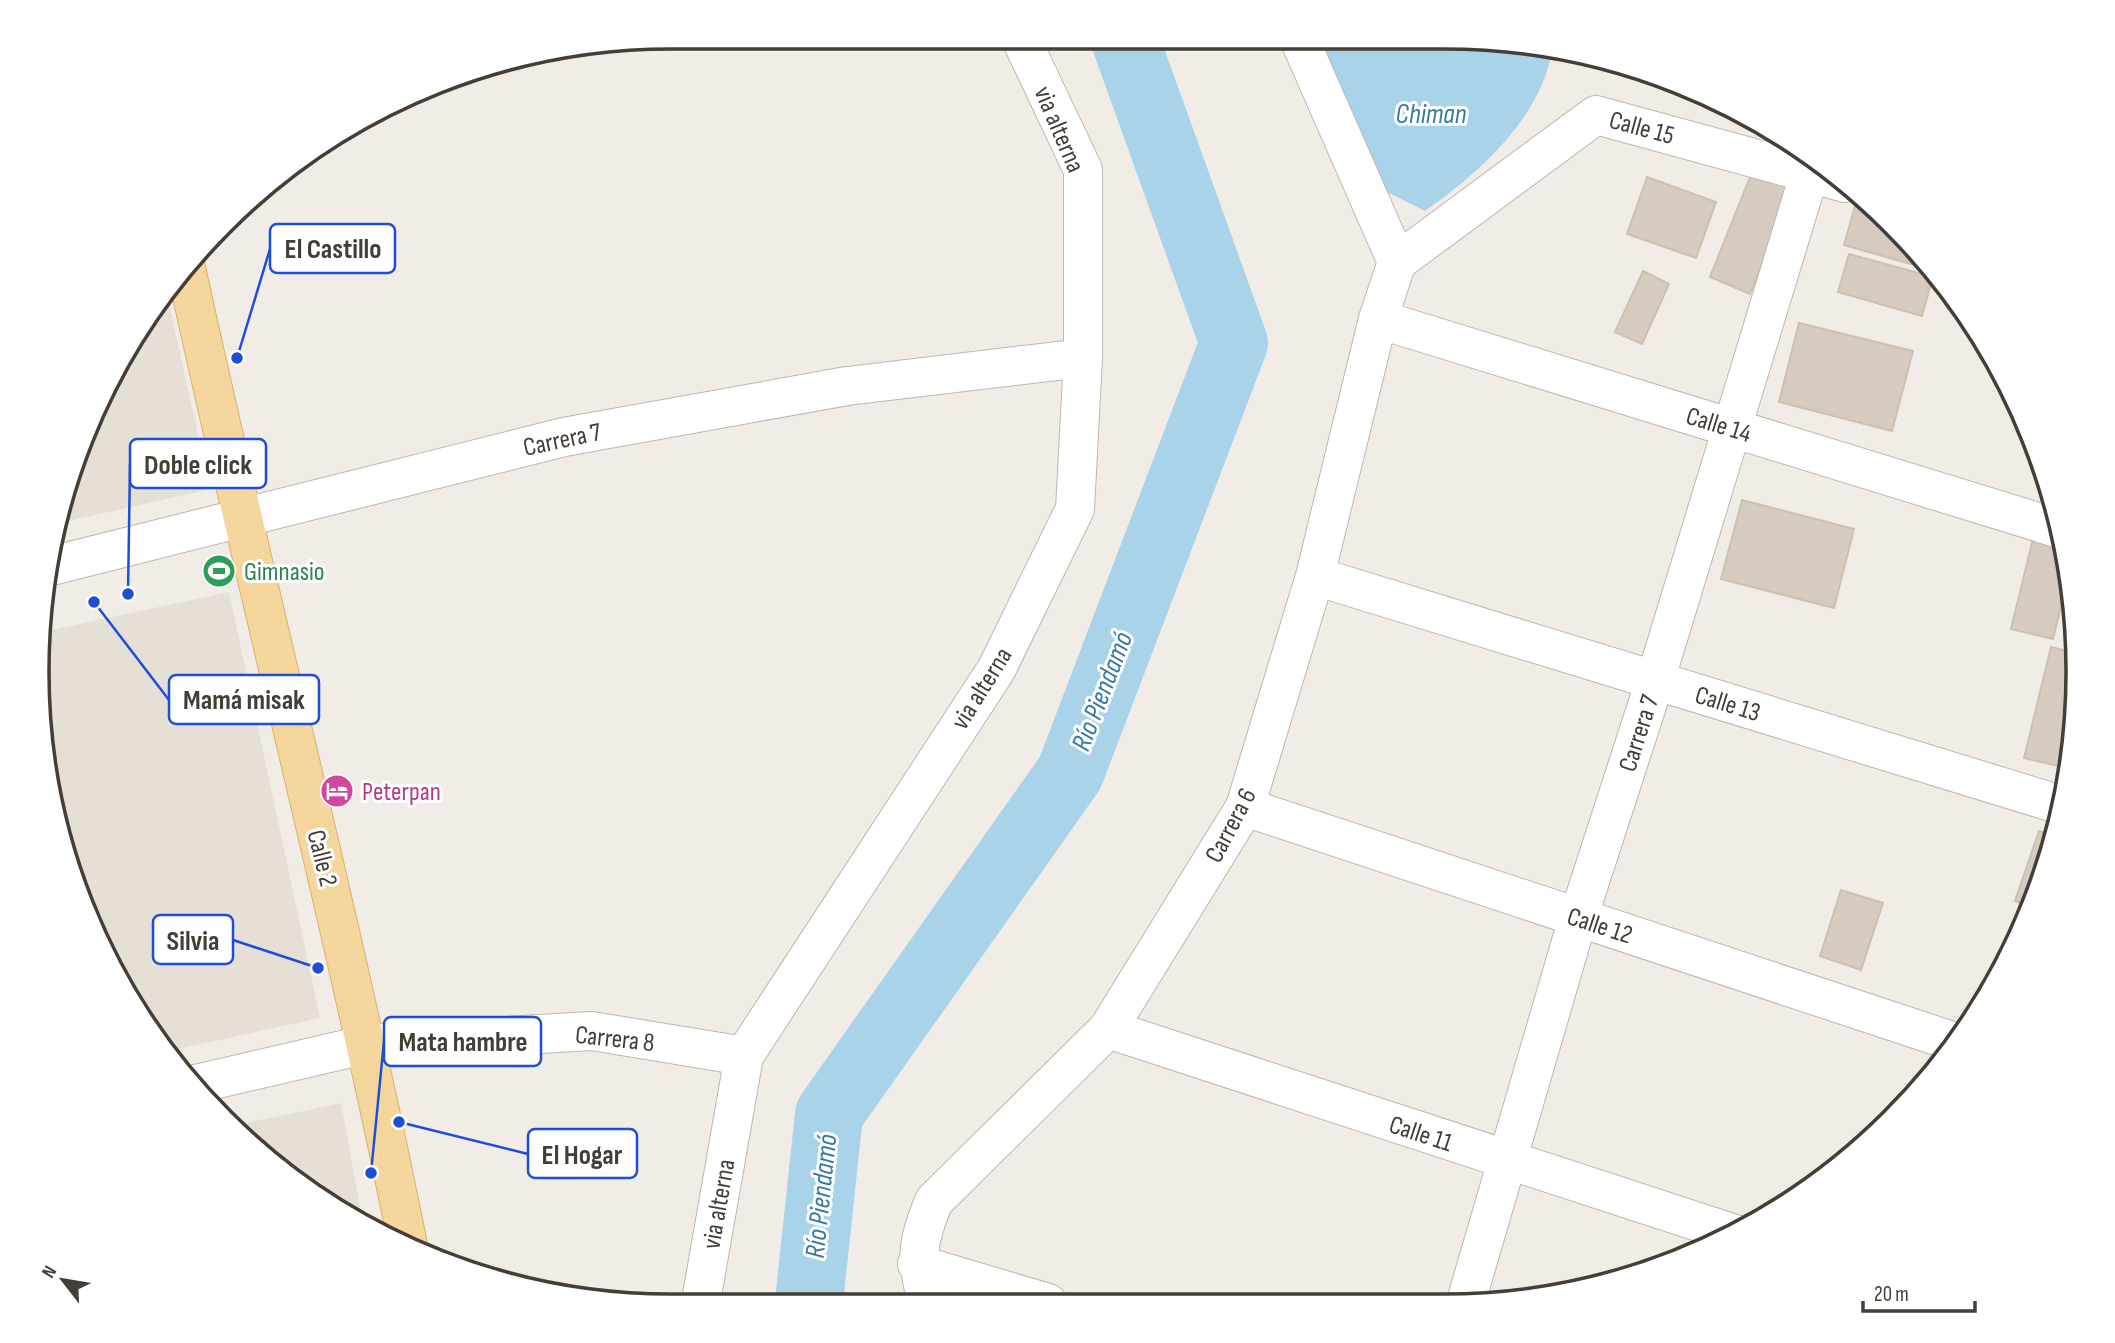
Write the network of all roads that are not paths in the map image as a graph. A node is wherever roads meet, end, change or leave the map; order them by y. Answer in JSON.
{"nodes":[{"id":1,"x":1026,"y":49,"type":"edge"},
{"id":2,"x":1304,"y":49,"type":"edge"},
{"id":3,"x":1809,"y":168,"type":"edge"},
{"id":4,"x":1821,"y":177,"type":"edge"},
{"id":5,"x":1397,"y":262,"type":"junction"},
{"id":6,"x":189,"y":279,"type":"edge"},
{"id":7,"x":1378,"y":319,"type":"junction"},
{"id":8,"x":1083,"y":358,"type":"junction"},
{"id":9,"x":1733,"y":428,"type":"junction"},
{"id":10,"x":241,"y":520,"type":"junction"},
{"id":11,"x":2048,"y":524,"type":"edge"},
{"id":12,"x":59,"y":564,"type":"edge"},
{"id":13,"x":1315,"y":576,"type":"junction"},
{"id":14,"x":1656,"y":681,"type":"junction"},
{"id":15,"x":2052,"y":802,"type":"edge"},
{"id":16,"x":1245,"y":807,"type":"junction"},
{"id":17,"x":1578,"y":918,"type":"junction"},
{"id":18,"x":1108,"y":1029,"type":"junction"},
{"id":19,"x":1945,"y":1039,"type":"edge"},
{"id":20,"x":368,"y":1044,"type":"junction"},
{"id":21,"x":744,"y":1056,"type":"junction"},
{"id":22,"x":203,"y":1082,"type":"edge"},
{"id":23,"x":1509,"y":1162,"type":"junction"},
{"id":24,"x":1720,"y":1229,"type":"edge"},
{"id":25,"x":406,"y":1235,"type":"edge"},
{"id":26,"x":917,"y":1264,"type":"junction"},
{"id":27,"x":1469,"y":1293,"type":"edge"},
{"id":28,"x":702,"y":1294,"type":"edge"},
{"id":29,"x":925,"y":1294,"type":"edge"},
{"id":30,"x":1018,"y":1294,"type":"edge"}],
"edges":[{"from":1,"to":8,"type":"street","name":"via alterna"},
{"from":2,"to":5,"type":"street"},
{"from":3,"to":5,"type":"street","name":"Calle 15"},
{"from":4,"to":9,"type":"street","name":"Carrera 7"},
{"from":5,"to":7,"type":"street","name":"Carrera 6"},
{"from":6,"to":10,"type":"main road","name":"Calle 2"},
{"from":7,"to":9,"type":"street","name":"Calle 14"},
{"from":7,"to":13,"type":"street","name":"Carrera 6"},
{"from":8,"to":10,"type":"street","name":"Carrera 7"},
{"from":8,"to":21,"type":"street","name":"via alterna"},
{"from":9,"to":11,"type":"street","name":"Calle 14"},
{"from":9,"to":14,"type":"street","name":"Carrera 7"},
{"from":10,"to":12,"type":"street","name":"Carrera 7"},
{"from":10,"to":20,"type":"main road","name":"Calle 2"},
{"from":13,"to":14,"type":"street","name":"Calle 13"},
{"from":13,"to":16,"type":"street","name":"Carrera 6"},
{"from":14,"to":15,"type":"street","name":"Calle 13"},
{"from":14,"to":17,"type":"street","name":"Carrera 7"},
{"from":16,"to":17,"type":"street","name":"Calle 12"},
{"from":16,"to":18,"type":"street","name":"Carrera 6"},
{"from":17,"to":19,"type":"street","name":"Calle 12"},
{"from":17,"to":23,"type":"street","name":"Carrera 7"},
{"from":18,"to":23,"type":"street","name":"Calle 11"},
{"from":18,"to":26,"type":"street","name":"Carrera 6"},
{"from":20,"to":21,"type":"street","name":"Carrera 8"},
{"from":20,"to":22,"type":"street","name":"Carrera 8"},
{"from":20,"to":25,"type":"main road","name":"Calle 2"},
{"from":21,"to":28,"type":"street","name":"via alterna"},
{"from":23,"to":24,"type":"street","name":"Calle 11"},
{"from":23,"to":27,"type":"street","name":"Carrera 7"},
{"from":26,"to":29,"type":"street","name":"Carrera 6"},
{"from":26,"to":30,"type":"street"}]}
